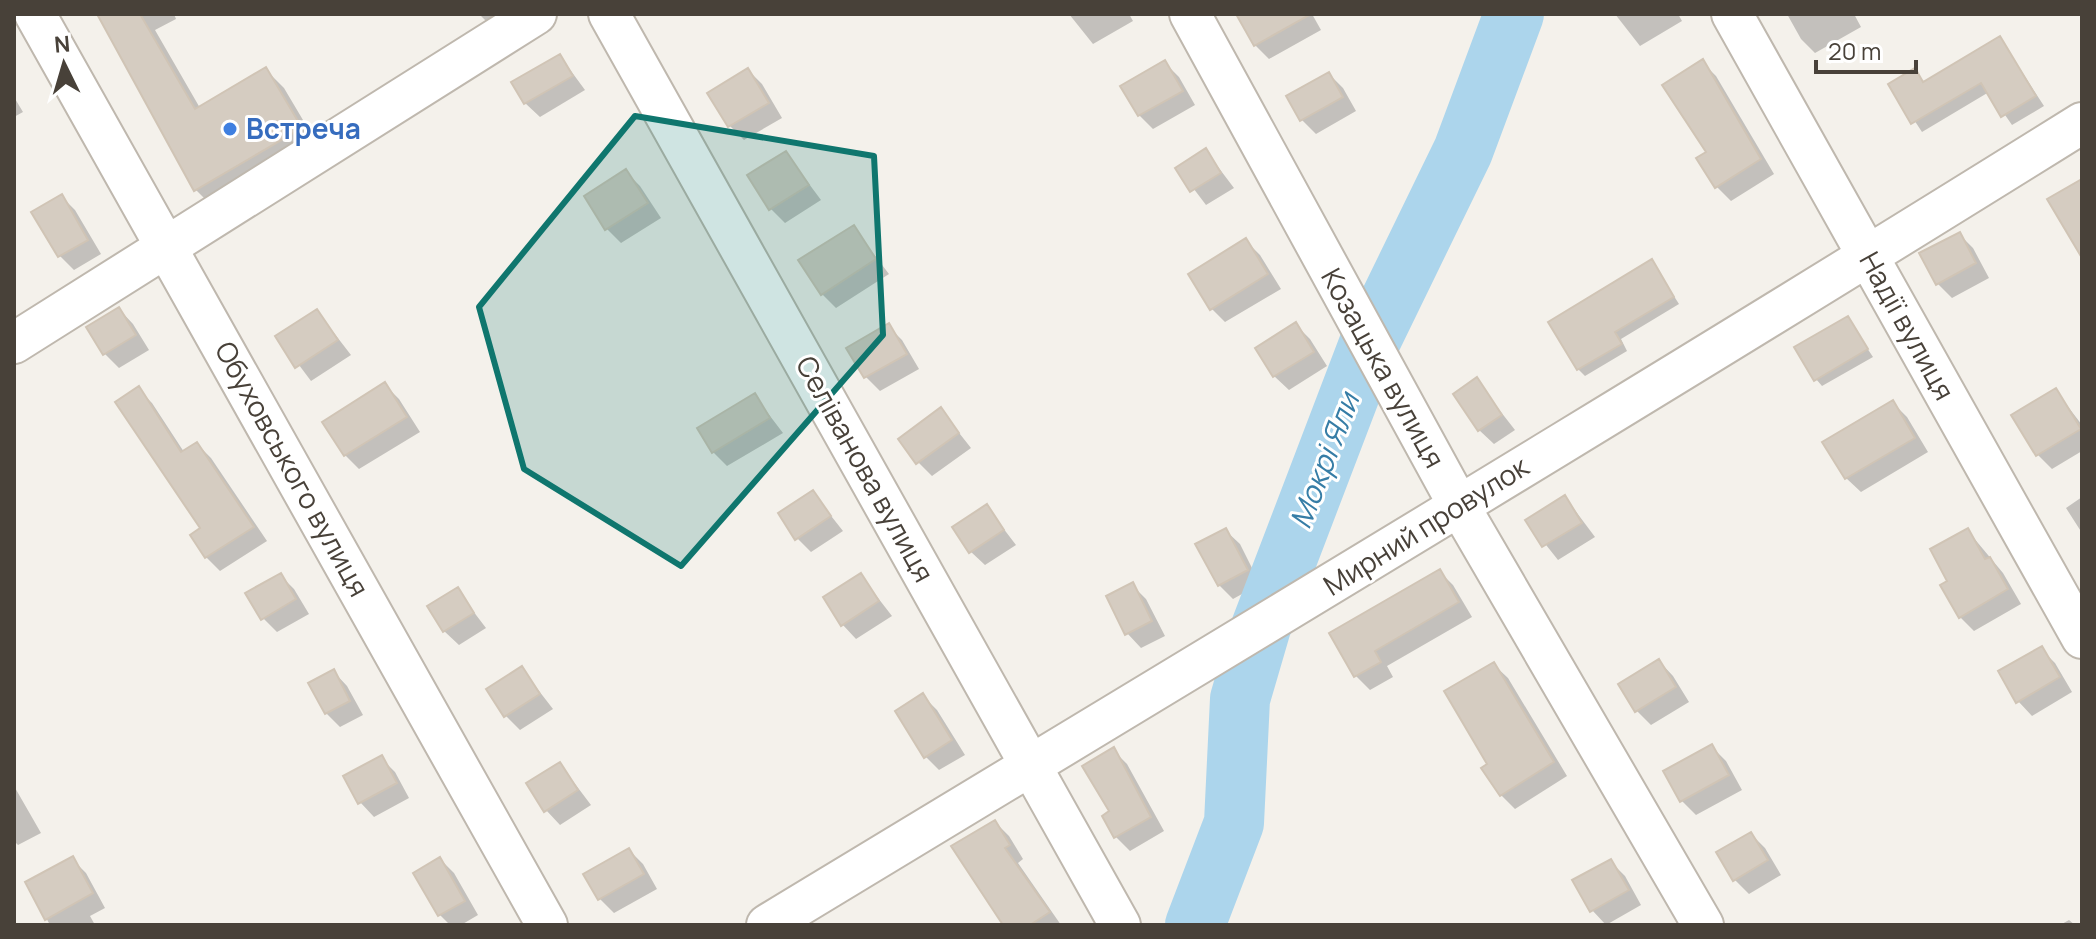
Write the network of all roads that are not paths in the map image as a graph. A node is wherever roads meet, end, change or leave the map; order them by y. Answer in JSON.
{"nodes":[{"id":1,"x":35,"y":14,"type":"edge"},
{"id":2,"x":536,"y":14,"type":"edge"},
{"id":3,"x":609,"y":14,"type":"edge"},
{"id":4,"x":1190,"y":14,"type":"edge"},
{"id":5,"x":1732,"y":14,"type":"edge"},
{"id":6,"x":2082,"y":123,"type":"edge"},
{"id":7,"x":166,"y":244,"type":"junction"},
{"id":8,"x":1869,"y":256,"type":"junction"},
{"id":9,"x":14,"y":343,"type":"edge"},
{"id":10,"x":1458,"y":504,"type":"junction"},
{"id":11,"x":2082,"y":638,"type":"edge"},
{"id":12,"x":1032,"y":764,"type":"junction"},
{"id":13,"x":547,"y":925,"type":"edge"},
{"id":14,"x":767,"y":925,"type":"edge"},
{"id":15,"x":1120,"y":925,"type":"edge"},
{"id":16,"x":1703,"y":925,"type":"edge"}],
"edges":[{"from":1,"to":7,"type":"street","name":"Обуховського вулиця"},
{"from":2,"to":7,"type":"street"},
{"from":3,"to":12,"type":"street","name":"Селіванова вулиця"},
{"from":4,"to":10,"type":"street","name":"Козацька вулиця"},
{"from":5,"to":8,"type":"street","name":"Надії вулиця"},
{"from":6,"to":8,"type":"street","name":"Мирний провулок"},
{"from":7,"to":9,"type":"street"},
{"from":7,"to":13,"type":"street","name":"Обуховського вулиця"},
{"from":8,"to":10,"type":"street","name":"Мирний провулок"},
{"from":8,"to":11,"type":"street","name":"Надії вулиця"},
{"from":10,"to":12,"type":"street","name":"Мирний провулок"},
{"from":10,"to":16,"type":"street","name":"Козацька вулиця"},
{"from":12,"to":14,"type":"street","name":"Мирний провулок"},
{"from":12,"to":15,"type":"street","name":"Селіванова вулиця"}]}
